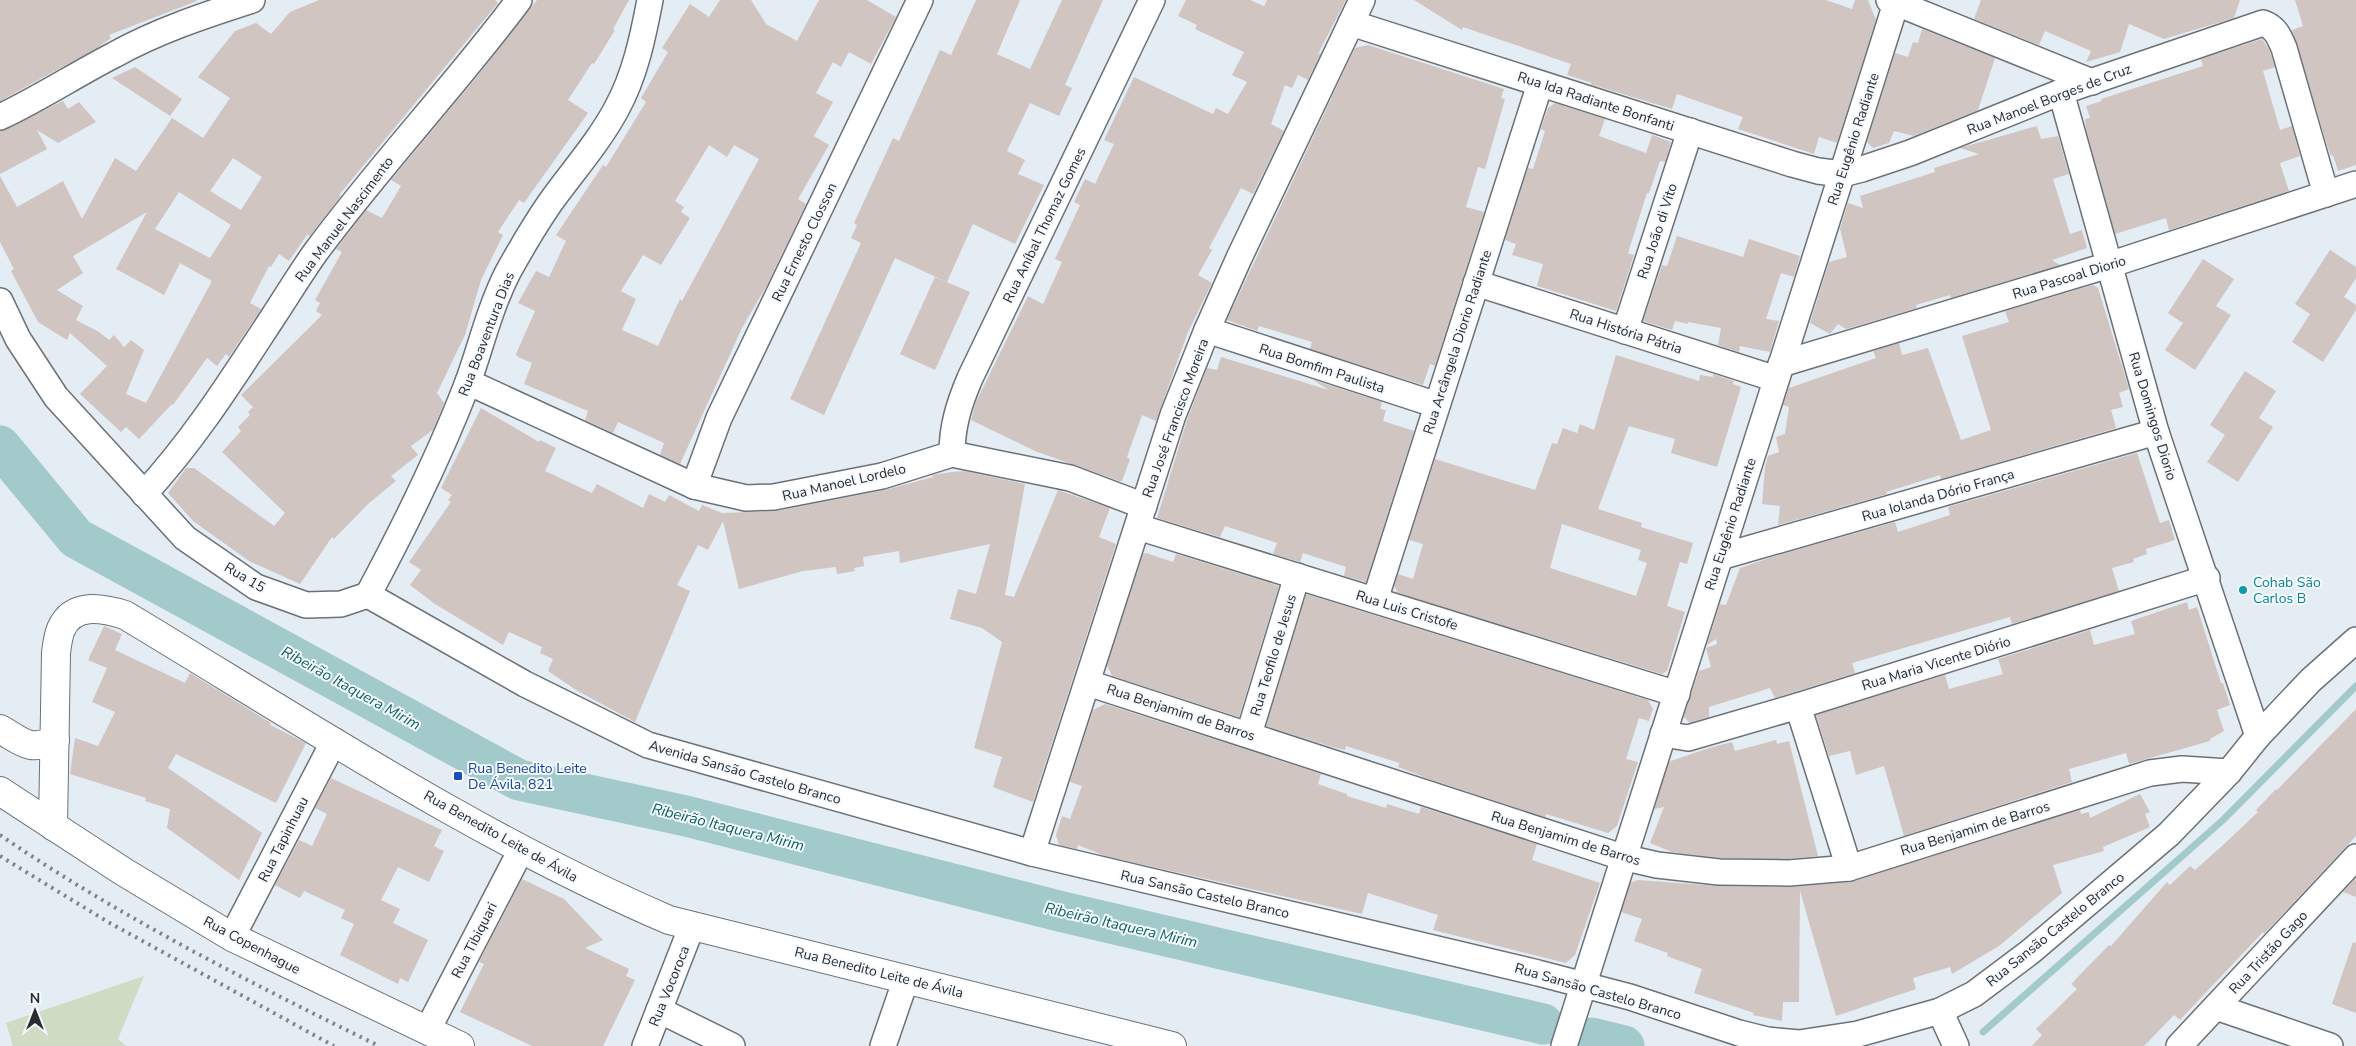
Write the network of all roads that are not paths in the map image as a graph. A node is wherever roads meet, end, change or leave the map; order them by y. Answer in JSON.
{"nodes":[{"id":1,"x":252,"y":0,"type":"edge"},
{"id":2,"x":519,"y":0,"type":"edge"},
{"id":3,"x":650,"y":0,"type":"edge"},
{"id":4,"x":920,"y":0,"type":"edge"},
{"id":5,"x":1152,"y":0,"type":"edge"},
{"id":6,"x":1362,"y":0,"type":"edge"},
{"id":7,"x":1893,"y":1,"type":"edge"},
{"id":8,"x":1351,"y":24,"type":"junction"},
{"id":9,"x":2092,"y":82,"type":"junction"},
{"id":10,"x":1540,"y":84,"type":"junction"},
{"id":11,"x":2061,"y":92,"type":"junction"},
{"id":12,"x":0,"y":118,"type":"edge"},
{"id":13,"x":1690,"y":131,"type":"junction"},
{"id":14,"x":1842,"y":174,"type":"junction"},
{"id":15,"x":2356,"y":184,"type":"edge"},
{"id":16,"x":2326,"y":194,"type":"junction"},
{"id":17,"x":2109,"y":265,"type":"junction"},
{"id":18,"x":1476,"y":283,"type":"junction"},
{"id":19,"x":0,"y":301,"type":"edge"},
{"id":20,"x":1207,"y":330,"type":"junction"},
{"id":21,"x":1625,"y":332,"type":"junction"},
{"id":22,"x":1779,"y":371,"type":"junction"},
{"id":23,"x":468,"y":382,"type":"junction"},
{"id":24,"x":1437,"y":406,"type":"junction"},
{"id":25,"x":2156,"y":432,"type":"junction"},
{"id":26,"x":952,"y":454,"type":"junction"},
{"id":27,"x":694,"y":486,"type":"junction"},
{"id":28,"x":144,"y":494,"type":"junction"},
{"id":29,"x":1141,"y":517,"type":"junction"},
{"id":30,"x":1720,"y":557,"type":"junction"},
{"id":31,"x":1297,"y":576,"type":"junction"},
{"id":32,"x":2207,"y":578,"type":"junction"},
{"id":33,"x":368,"y":595,"type":"junction"},
{"id":34,"x":1375,"y":600,"type":"junction"},
{"id":35,"x":2356,"y":640,"type":"edge"},
{"id":36,"x":1088,"y":683,"type":"junction"},
{"id":37,"x":1677,"y":694,"type":"junction"},
{"id":38,"x":1798,"y":706,"type":"junction"},
{"id":39,"x":0,"y":729,"type":"edge"},
{"id":40,"x":1249,"y":734,"type":"junction"},
{"id":41,"x":1663,"y":734,"type":"junction"},
{"id":42,"x":2258,"y":736,"type":"junction"},
{"id":43,"x":55,"y":740,"type":"junction"},
{"id":44,"x":334,"y":741,"type":"junction"},
{"id":45,"x":2229,"y":772,"type":"junction"},
{"id":46,"x":0,"y":791,"type":"edge"},
{"id":47,"x":43,"y":820,"type":"junction"},
{"id":48,"x":521,"y":850,"type":"junction"},
{"id":49,"x":1032,"y":853,"type":"junction"},
{"id":50,"x":1622,"y":857,"type":"junction"},
{"id":51,"x":2356,"y":857,"type":"edge"},
{"id":52,"x":1849,"y":868,"type":"junction"},
{"id":53,"x":692,"y":926,"type":"junction"},
{"id":54,"x":232,"y":937,"type":"junction"},
{"id":55,"x":906,"y":979,"type":"junction"},
{"id":56,"x":1580,"y":994,"type":"junction"},
{"id":57,"x":2216,"y":1007,"type":"junction"},
{"id":58,"x":659,"y":1010,"type":"junction"},
{"id":59,"x":1948,"y":1030,"type":"edge"},
{"id":60,"x":427,"y":1032,"type":"junction"},
{"id":61,"x":460,"y":1046,"type":"edge"},
{"id":62,"x":645,"y":1046,"type":"edge"},
{"id":63,"x":732,"y":1046,"type":"edge"},
{"id":64,"x":883,"y":1046,"type":"edge"},
{"id":65,"x":1168,"y":1046,"type":"edge"},
{"id":66,"x":1564,"y":1046,"type":"edge"},
{"id":67,"x":2179,"y":1046,"type":"edge"},
{"id":68,"x":2330,"y":1046,"type":"edge"}],
"edges":[{"from":1,"to":12,"type":"street"},
{"from":2,"to":28,"type":"street","name":"Rua Manuel Nascimento"},
{"from":3,"to":23,"type":"street","name":"Rua Boaventura Dias"},
{"from":4,"to":27,"type":"street","name":"Rua Ernesto Closson"},
{"from":5,"to":26,"type":"street","name":"Rua Aníbal Thomaz Gomes"},
{"from":6,"to":8,"type":"street","name":"Rua José Francisco Moreira"},
{"from":7,"to":9,"type":"street"},
{"from":7,"to":14,"type":"street","name":"Rua Eugênio Radiante"},
{"from":8,"to":10,"type":"street","name":"Rua Ida Radiante Bonfanti"},
{"from":8,"to":20,"type":"street","name":"Rua José Francisco Moreira"},
{"from":9,"to":11,"type":"street","name":"Rua Manoel Borges de Cruz"},
{"from":9,"to":16,"type":"street","name":"Rua Manoel Borges de Cruz"},
{"from":10,"to":13,"type":"street","name":"Rua Ida Radiante Bonfanti"},
{"from":10,"to":18,"type":"street","name":"Rua Arcângela Diorio Radiante"},
{"from":11,"to":14,"type":"street","name":"Rua Manoel Borges de Cruz"},
{"from":11,"to":17,"type":"street","name":"Rua Domingos Diorio"},
{"from":13,"to":14,"type":"street","name":"Rua Ida Radiante Bonfanti"},
{"from":13,"to":21,"type":"street","name":"Rua João di Vito"},
{"from":14,"to":22,"type":"street","name":"Rua Eugênio Radiante"},
{"from":15,"to":16,"type":"street","name":"Rua Pascoal Diorio"},
{"from":16,"to":17,"type":"street","name":"Rua Pascoal Diorio"},
{"from":17,"to":22,"type":"street","name":"Rua Pascoal Diorio"},
{"from":17,"to":25,"type":"street","name":"Rua Domingos Diorio"},
{"from":18,"to":21,"type":"street","name":"Rua História Pátria"},
{"from":18,"to":24,"type":"street","name":"Rua Arcângela Diorio Radiante"},
{"from":19,"to":28,"type":"street"},
{"from":20,"to":24,"type":"street","name":"Rua Bomfim Paulista"},
{"from":20,"to":29,"type":"street","name":"Rua José Francisco Moreira"},
{"from":21,"to":22,"type":"street","name":"Rua História Pátria"},
{"from":22,"to":30,"type":"street","name":"Rua Eugênio Radiante"},
{"from":23,"to":27,"type":"street","name":"Rua Manoel Lordelo"},
{"from":23,"to":33,"type":"street","name":"Rua Boaventura Dias"},
{"from":24,"to":34,"type":"street","name":"Rua Arcângela Diorio Radiante"},
{"from":25,"to":30,"type":"street","name":"Rua Iolanda Dório França"},
{"from":25,"to":32,"type":"street","name":"Rua Domingos Diorio"},
{"from":26,"to":27,"type":"street","name":"Rua Manoel Lordelo"},
{"from":26,"to":29,"type":"street","name":"Rua Manoel Lordelo"},
{"from":28,"to":33,"type":"street","name":"Rua 15"},
{"from":29,"to":31,"type":"street","name":"Rua Luis Cristofe"},
{"from":29,"to":36,"type":"street","name":"Rua José Francisco Moreira"},
{"from":30,"to":37,"type":"street","name":"Rua Eugênio Radiante"},
{"from":31,"to":34,"type":"street","name":"Rua Luis Cristofe"},
{"from":31,"to":40,"type":"street","name":"Rua Teofilo de Jesus"},
{"from":32,"to":38,"type":"street","name":"Rua Maria Vicente Diório"},
{"from":32,"to":42,"type":"street","name":"Rua Domingos Diorio"},
{"from":33,"to":49,"type":"street","name":"Avenida Sansão Castelo Branco"},
{"from":34,"to":37,"type":"street","name":"Rua Luis Cristofe"},
{"from":35,"to":42,"type":"street","name":"Rua Sansão Castelo Branco"},
{"from":36,"to":40,"type":"street","name":"Rua Benjamim de Barros"},
{"from":36,"to":49,"type":"street","name":"Rua José Francisco Moreira"},
{"from":37,"to":41,"type":"street","name":"Rua Eugênio Radiante"},
{"from":38,"to":41,"type":"street","name":"Rua Maria Vicente Diório"},
{"from":38,"to":52,"type":"street"},
{"from":39,"to":43,"type":"main road"},
{"from":40,"to":50,"type":"street","name":"Rua Benjamim de Barros"},
{"from":41,"to":50,"type":"street","name":"Rua Eugênio Radiante"},
{"from":42,"to":45,"type":"street","name":"Rua Sansão Castelo Branco"},
{"from":43,"to":44,"type":"main road","name":"Rua Benedito Leite de Ávila"},
{"from":43,"to":47,"type":"main road","name":"Rua Benedito Leite de Ávila"},
{"from":44,"to":48,"type":"main road","name":"Rua Benedito Leite de Ávila"},
{"from":44,"to":54,"type":"street","name":"Rua Tapinhuau"},
{"from":45,"to":52,"type":"street","name":"Rua Benjamim de Barros"},
{"from":45,"to":59,"type":"street","name":"Rua Sansão Castelo Branco"},
{"from":46,"to":47,"type":"main road","name":"Rua Copenhague"},
{"from":47,"to":54,"type":"main road","name":"Rua Copenhague"},
{"from":48,"to":53,"type":"main road","name":"Rua Benedito Leite de Ávila"},
{"from":48,"to":60,"type":"street","name":"Rua Tibiquari"},
{"from":49,"to":56,"type":"street","name":"Rua Sansão Castelo Branco"},
{"from":50,"to":52,"type":"street","name":"Rua Benjamim de Barros"},
{"from":50,"to":56,"type":"street","name":"Rua Eugênio Radiante"},
{"from":51,"to":57,"type":"street","name":"Rua Tristão Gago"},
{"from":53,"to":55,"type":"main road","name":"Rua Benedito Leite de Ávila"},
{"from":53,"to":58,"type":"street","name":"Rua Vocoroca"},
{"from":54,"to":60,"type":"main road","name":"Rua Copenhague"},
{"from":55,"to":64,"type":"street"},
{"from":55,"to":65,"type":"main road","name":"Rua Benedito Leite de Ávila"},
{"from":56,"to":59,"type":"street","name":"Rua Sansão Castelo Branco"},
{"from":56,"to":66,"type":"street","name":"Rua Eugênio Radiante"},
{"from":57,"to":67,"type":"street","name":"Rua Tristão Gago"},
{"from":57,"to":68,"type":"street"},
{"from":58,"to":62,"type":"street","name":"Rua Vocoroca"},
{"from":58,"to":63,"type":"street"},
{"from":60,"to":61,"type":"main road","name":"Rua Copenhague"}]}
